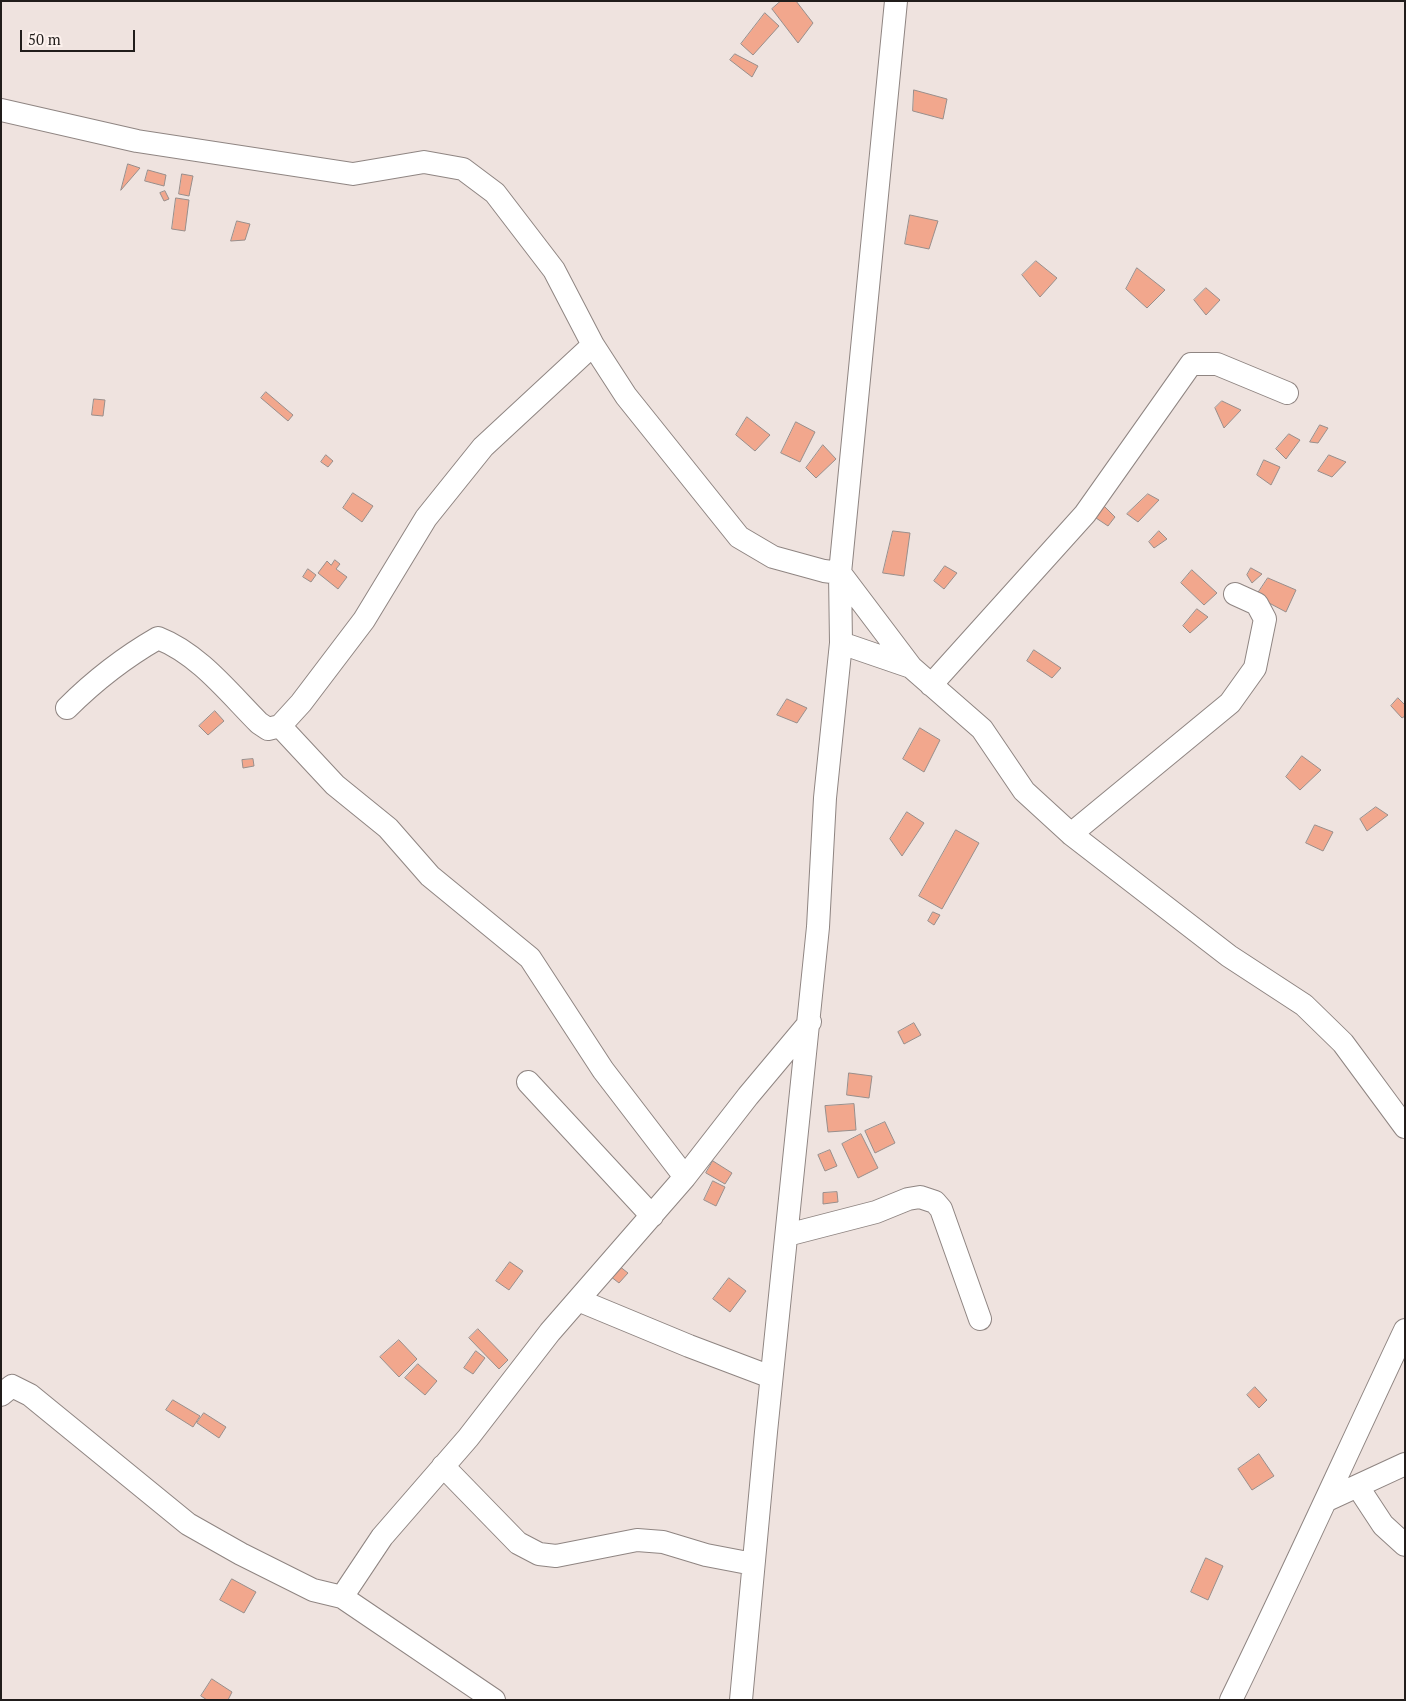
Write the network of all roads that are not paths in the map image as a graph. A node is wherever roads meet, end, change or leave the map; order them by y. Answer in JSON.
{"nodes":[{"id":1,"x":893,"y":2,"type":"edge"},
{"id":2,"x":1,"y":110,"type":"edge"},
{"id":3,"x":593,"y":344,"type":"junction"},
{"id":4,"x":1287,"y":393,"type":"dead end"},
{"id":5,"x":840,"y":573,"type":"junction"},
{"id":6,"x":1235,"y":594,"type":"dead end"},
{"id":7,"x":841,"y":643,"type":"junction"},
{"id":8,"x":910,"y":667,"type":"junction"},
{"id":9,"x":931,"y":685,"type":"junction"},
{"id":10,"x":67,"y":708,"type":"dead end"},
{"id":11,"x":280,"y":726,"type":"junction"},
{"id":12,"x":1071,"y":834,"type":"junction"},
{"id":13,"x":810,"y":1022,"type":"junction"},
{"id":14,"x":528,"y":1082,"type":"dead end"},
{"id":15,"x":1405,"y":1127,"type":"edge"},
{"id":16,"x":685,"y":1177,"type":"junction"},
{"id":17,"x":652,"y":1216,"type":"junction"},
{"id":18,"x":786,"y":1234,"type":"junction"},
{"id":19,"x":578,"y":1300,"type":"junction"},
{"id":20,"x":980,"y":1318,"type":"dead end"},
{"id":21,"x":1405,"y":1330,"type":"edge"},
{"id":22,"x":771,"y":1377,"type":"junction"},
{"id":23,"x":1,"y":1394,"type":"edge"},
{"id":24,"x":1405,"y":1464,"type":"edge"},
{"id":25,"x":443,"y":1466,"type":"junction"},
{"id":26,"x":1358,"y":1486,"type":"junction"},
{"id":27,"x":1327,"y":1500,"type":"junction"},
{"id":28,"x":1405,"y":1545,"type":"edge"},
{"id":29,"x":753,"y":1564,"type":"junction"},
{"id":30,"x":342,"y":1597,"type":"junction"},
{"id":31,"x":494,"y":1700,"type":"edge"},
{"id":32,"x":741,"y":1700,"type":"edge"},
{"id":33,"x":1231,"y":1700,"type":"edge"}],
"edges":[{"from":1,"to":5,"type":"street"},
{"from":2,"to":3,"type":"street"},
{"from":3,"to":5,"type":"street"},
{"from":3,"to":11,"type":"street"},
{"from":4,"to":9,"type":"street"},
{"from":5,"to":7,"type":"street"},
{"from":5,"to":8,"type":"street"},
{"from":6,"to":12,"type":"street"},
{"from":7,"to":8,"type":"street"},
{"from":7,"to":13,"type":"street"},
{"from":8,"to":9,"type":"street"},
{"from":9,"to":12,"type":"street"},
{"from":10,"to":11,"type":"street"},
{"from":11,"to":16,"type":"street"},
{"from":12,"to":15,"type":"street"},
{"from":13,"to":16,"type":"street"},
{"from":13,"to":18,"type":"street"},
{"from":14,"to":17,"type":"street"},
{"from":16,"to":17,"type":"street"},
{"from":17,"to":19,"type":"street"},
{"from":18,"to":20,"type":"street"},
{"from":18,"to":22,"type":"street"},
{"from":19,"to":22,"type":"street"},
{"from":19,"to":25,"type":"street"},
{"from":21,"to":27,"type":"street"},
{"from":22,"to":29,"type":"street"},
{"from":23,"to":30,"type":"street"},
{"from":24,"to":26,"type":"street"},
{"from":25,"to":29,"type":"street"},
{"from":25,"to":30,"type":"street"},
{"from":26,"to":27,"type":"street"},
{"from":26,"to":28,"type":"street"},
{"from":27,"to":33,"type":"street"},
{"from":29,"to":32,"type":"street"},
{"from":30,"to":31,"type":"street"}]}
